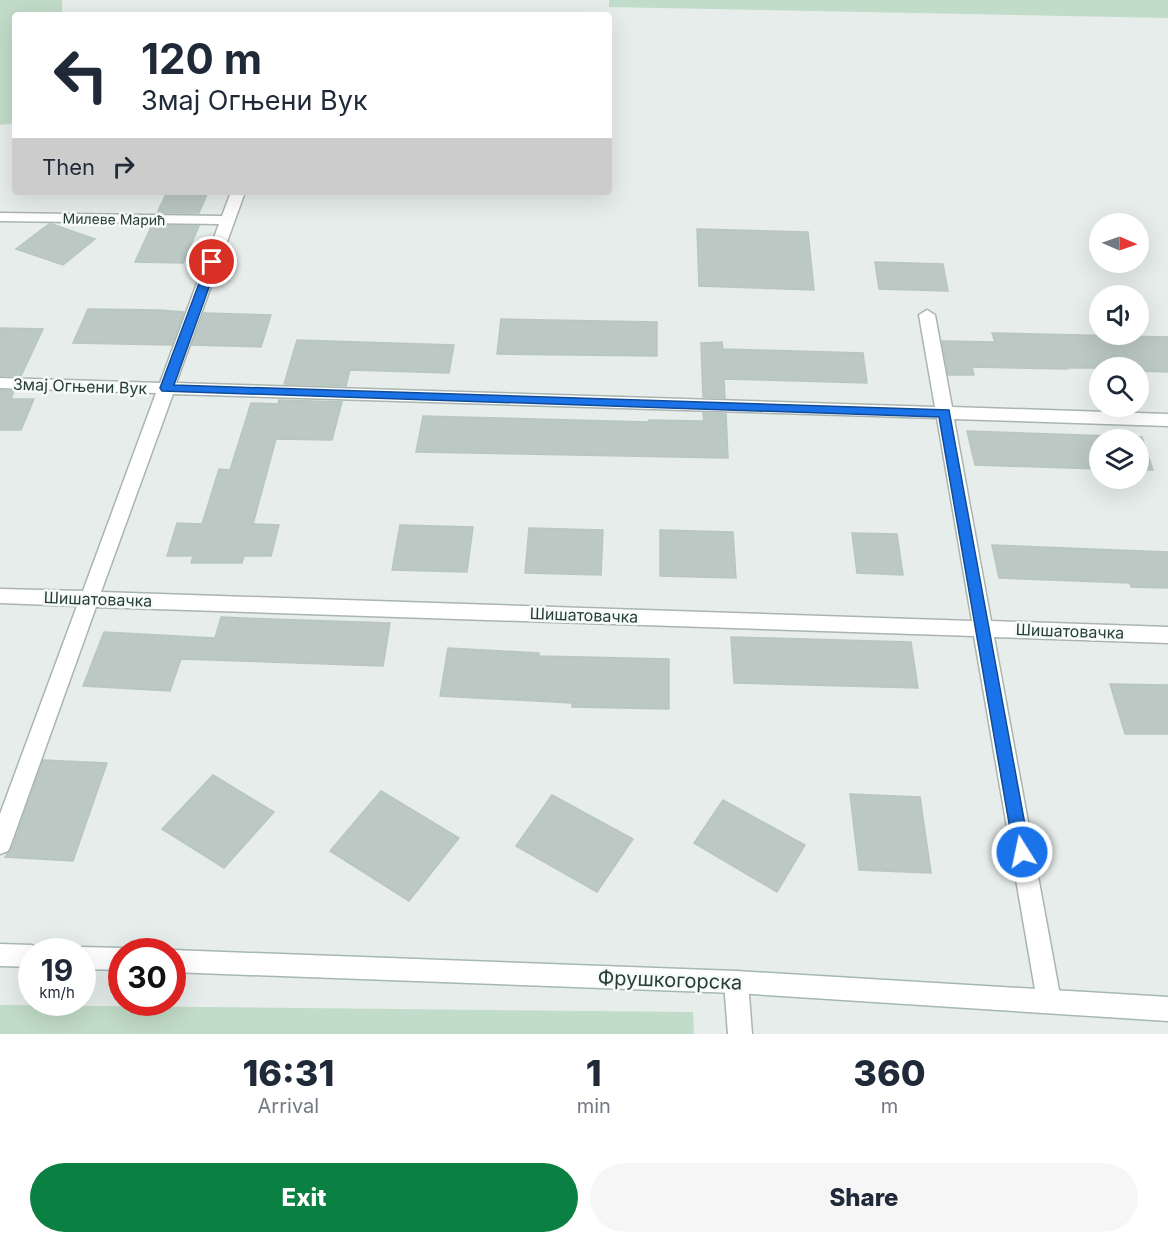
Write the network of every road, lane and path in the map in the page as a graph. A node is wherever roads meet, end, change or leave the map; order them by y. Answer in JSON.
{"nodes":[{"id":1,"x":237,"y":195,"type":"edge"},
{"id":2,"x":0,"y":217,"type":"edge"},
{"id":3,"x":228,"y":220,"type":"junction"},
{"id":4,"x":927,"y":315,"type":"dead end"},
{"id":5,"x":0,"y":383,"type":"edge"},
{"id":6,"x":166,"y":388,"type":"junction"},
{"id":7,"x":944,"y":413,"type":"junction"},
{"id":8,"x":1168,"y":420,"type":"edge"},
{"id":9,"x":0,"y":596,"type":"edge"},
{"id":10,"x":90,"y":598,"type":"junction"},
{"id":11,"x":982,"y":628,"type":"junction"},
{"id":12,"x":1168,"y":635,"type":"edge"},
{"id":13,"x":0,"y":844,"type":"edge"},
{"id":14,"x":0,"y":955,"type":"edge"},
{"id":15,"x":18,"y":956,"type":"edge"},
{"id":16,"x":186,"y":962,"type":"edge"},
{"id":17,"x":736,"y":982,"type":"junction"},
{"id":18,"x":1049,"y":1001,"type":"junction"},
{"id":19,"x":1168,"y":1009,"type":"edge"},
{"id":20,"x":740,"y":1034,"type":"edge"}],
"edges":[{"from":1,"to":3,"type":"street"},
{"from":2,"to":3,"type":"street","name":"Милеве Марић"},
{"from":3,"to":6,"type":"street"},
{"from":4,"to":7,"type":"street"},
{"from":5,"to":6,"type":"street","name":"Змај Огњени Вук"},
{"from":6,"to":7,"type":"street","name":"Змај Огњени Вук"},
{"from":6,"to":10,"type":"street"},
{"from":7,"to":8,"type":"street","name":"Змај Огњени Вук"},
{"from":7,"to":11,"type":"street"},
{"from":9,"to":10,"type":"street","name":"Шишатовачка"},
{"from":10,"to":11,"type":"street","name":"Шишатовачка"},
{"from":10,"to":13,"type":"street"},
{"from":11,"to":12,"type":"street","name":"Шишатовачка"},
{"from":11,"to":18,"type":"street"},
{"from":14,"to":15,"type":"street"},
{"from":16,"to":17,"type":"street","name":"Фрушкогорска"},
{"from":17,"to":18,"type":"street","name":"Фрушкогорска"},
{"from":17,"to":20,"type":"street"},
{"from":18,"to":19,"type":"street","name":"Фрушкогорска"}]}
